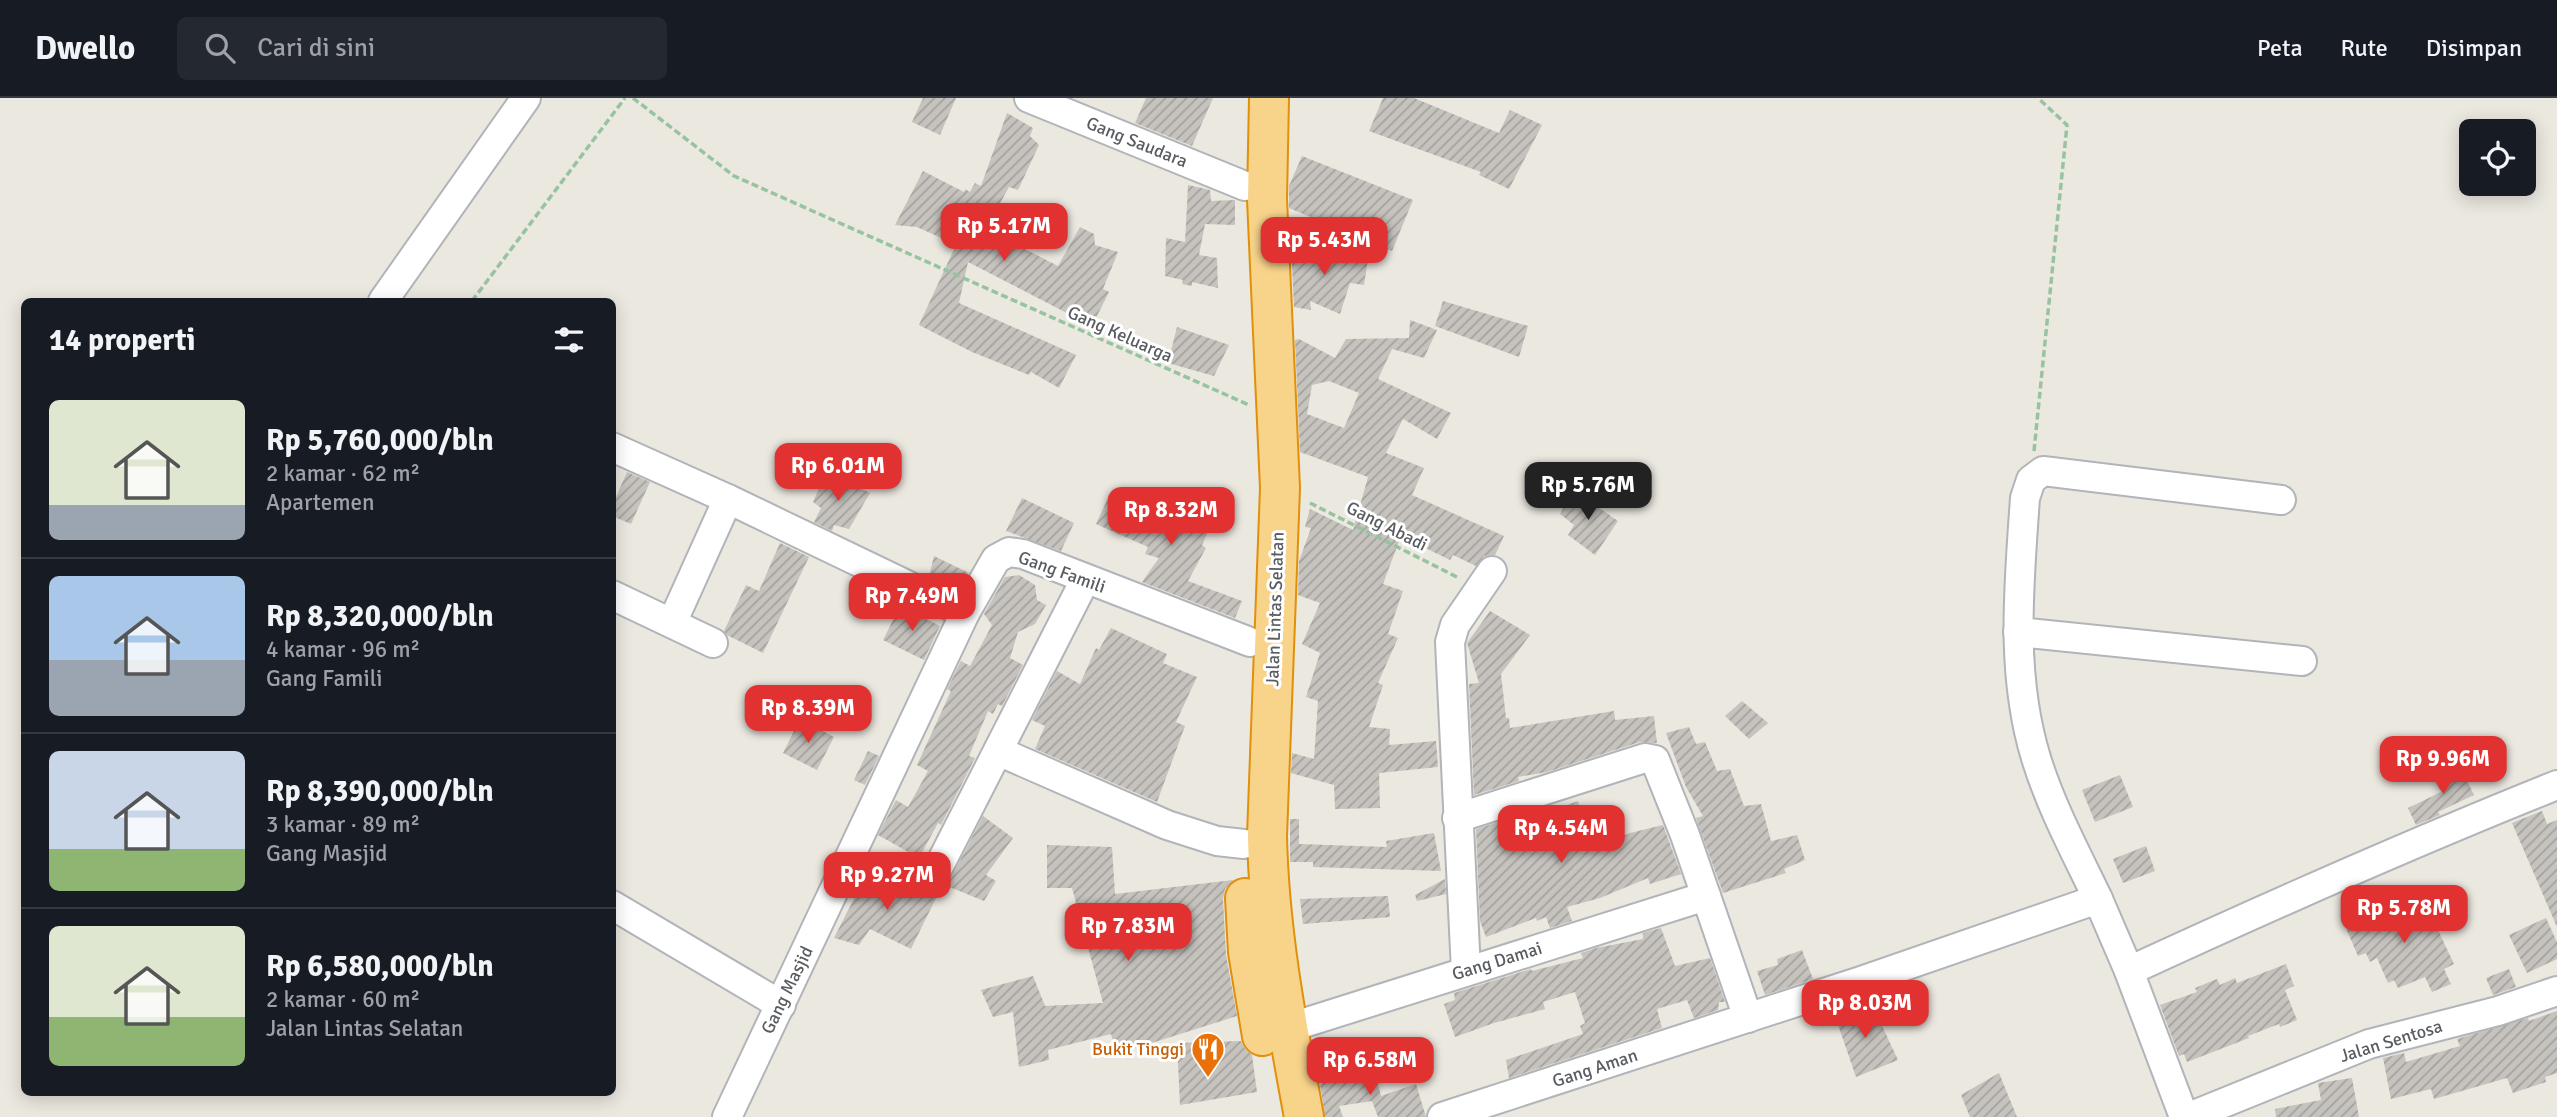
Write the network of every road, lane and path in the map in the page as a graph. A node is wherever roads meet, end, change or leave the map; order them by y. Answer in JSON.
{"nodes":[{"id":1,"x":526,"y":98,"type":"edge"},
{"id":2,"x":625,"y":98,"type":"edge"},
{"id":3,"x":634,"y":98,"type":"edge"},
{"id":4,"x":1029,"y":98,"type":"edge"},
{"id":5,"x":1246,"y":98,"type":"edge"},
{"id":6,"x":1269,"y":98,"type":"edge"},
{"id":7,"x":2038,"y":98,"type":"edge"},
{"id":8,"x":1245,"y":186,"type":"junction"},
{"id":9,"x":385,"y":298,"type":"edge"},
{"id":10,"x":474,"y":298,"type":"edge"},
{"id":11,"x":1261,"y":398,"type":"junction"},
{"id":12,"x":616,"y":449,"type":"edge"},
{"id":13,"x":2031,"y":481,"type":"junction"},
{"id":14,"x":1280,"y":488,"type":"junction"},
{"id":15,"x":728,"y":499,"type":"junction"},
{"id":16,"x":2281,"y":500,"type":"dead end"},
{"id":17,"x":1085,"y":580,"type":"junction"},
{"id":18,"x":1487,"y":580,"type":"joint"},
{"id":19,"x":616,"y":597,"type":"edge"},
{"id":20,"x":965,"y":613,"type":"junction"},
{"id":21,"x":672,"y":623,"type":"junction"},
{"id":22,"x":2018,"y":632,"type":"junction"},
{"id":23,"x":1250,"y":642,"type":"junction"},
{"id":24,"x":713,"y":643,"type":"dead end"},
{"id":25,"x":2302,"y":661,"type":"dead end"},
{"id":26,"x":900,"y":749,"type":"joint"},
{"id":27,"x":998,"y":751,"type":"junction"},
{"id":28,"x":2557,"y":785,"type":"edge"},
{"id":29,"x":1457,"y":818,"type":"junction"},
{"id":30,"x":1244,"y":844,"type":"junction"},
{"id":31,"x":934,"y":876,"type":"dead end"},
{"id":32,"x":1706,"y":896,"type":"junction"},
{"id":33,"x":2098,"y":900,"type":"junction"},
{"id":34,"x":616,"y":907,"type":"edge"},
{"id":35,"x":1466,"y":971,"type":"junction"},
{"id":36,"x":2129,"y":971,"type":"junction"},
{"id":37,"x":2557,"y":991,"type":"edge"},
{"id":38,"x":781,"y":1005,"type":"junction"},
{"id":39,"x":1748,"y":1018,"type":"junction"},
{"id":40,"x":1288,"y":1028,"type":"junction"},
{"id":41,"x":727,"y":1117,"type":"edge"},
{"id":42,"x":1278,"y":1117,"type":"edge"},
{"id":43,"x":1304,"y":1117,"type":"edge"},
{"id":44,"x":1442,"y":1117,"type":"edge"},
{"id":45,"x":2186,"y":1117,"type":"edge"}],
"edges":[{"from":1,"to":9,"type":"street"},
{"from":2,"to":10,"type":"path"},
{"from":3,"to":11,"type":"path","name":"Gang Keluarga"},
{"from":4,"to":8,"type":"street","name":"Gang Saudara"},
{"from":5,"to":8,"type":"highway","name":"Jalan Lintas Selatan"},
{"from":6,"to":11,"type":"highway","name":"Jalan Lintas Selatan"},
{"from":7,"to":13,"type":"path"},
{"from":8,"to":11,"type":"highway","name":"Jalan Lintas Selatan"},
{"from":11,"to":14,"type":"highway","name":"Jalan Lintas Selatan"},
{"from":11,"to":23,"type":"highway","name":"Jalan Lintas Selatan"},
{"from":12,"to":15,"type":"street"},
{"from":13,"to":16,"type":"street"},
{"from":13,"to":22,"type":"street"},
{"from":14,"to":18,"type":"path","name":"Gang Abadi"},
{"from":14,"to":40,"type":"highway","name":"Jalan Lintas Selatan"},
{"from":15,"to":20,"type":"street"},
{"from":15,"to":21,"type":"street"},
{"from":17,"to":20,"type":"street","name":"Gang Famili"},
{"from":17,"to":23,"type":"street","name":"Gang Famili"},
{"from":17,"to":27,"type":"street"},
{"from":18,"to":29,"type":"street"},
{"from":19,"to":21,"type":"street"},
{"from":20,"to":26,"type":"street","name":"Gang Famili"},
{"from":21,"to":24,"type":"street"},
{"from":22,"to":25,"type":"street"},
{"from":22,"to":33,"type":"street"},
{"from":23,"to":30,"type":"highway","name":"Jalan Lintas Selatan"},
{"from":26,"to":38,"type":"street","name":"Gang Masjid"},
{"from":27,"to":30,"type":"street"},
{"from":27,"to":31,"type":"street"},
{"from":28,"to":36,"type":"street"},
{"from":29,"to":32,"type":"street"},
{"from":29,"to":35,"type":"street"},
{"from":30,"to":42,"type":"highway","name":"Jalan Lintas Selatan"},
{"from":32,"to":35,"type":"street","name":"Gang Damai"},
{"from":32,"to":39,"type":"street"},
{"from":33,"to":36,"type":"street"},
{"from":33,"to":39,"type":"street","name":"Gang Aman"},
{"from":34,"to":38,"type":"street"},
{"from":35,"to":40,"type":"street","name":"Gang Damai"},
{"from":36,"to":45,"type":"street"},
{"from":37,"to":45,"type":"street","name":"Jalan Sentosa"},
{"from":38,"to":41,"type":"street","name":"Gang Masjid"},
{"from":39,"to":44,"type":"street","name":"Gang Aman"},
{"from":40,"to":43,"type":"highway","name":"Jalan Lintas Selatan"}]}
